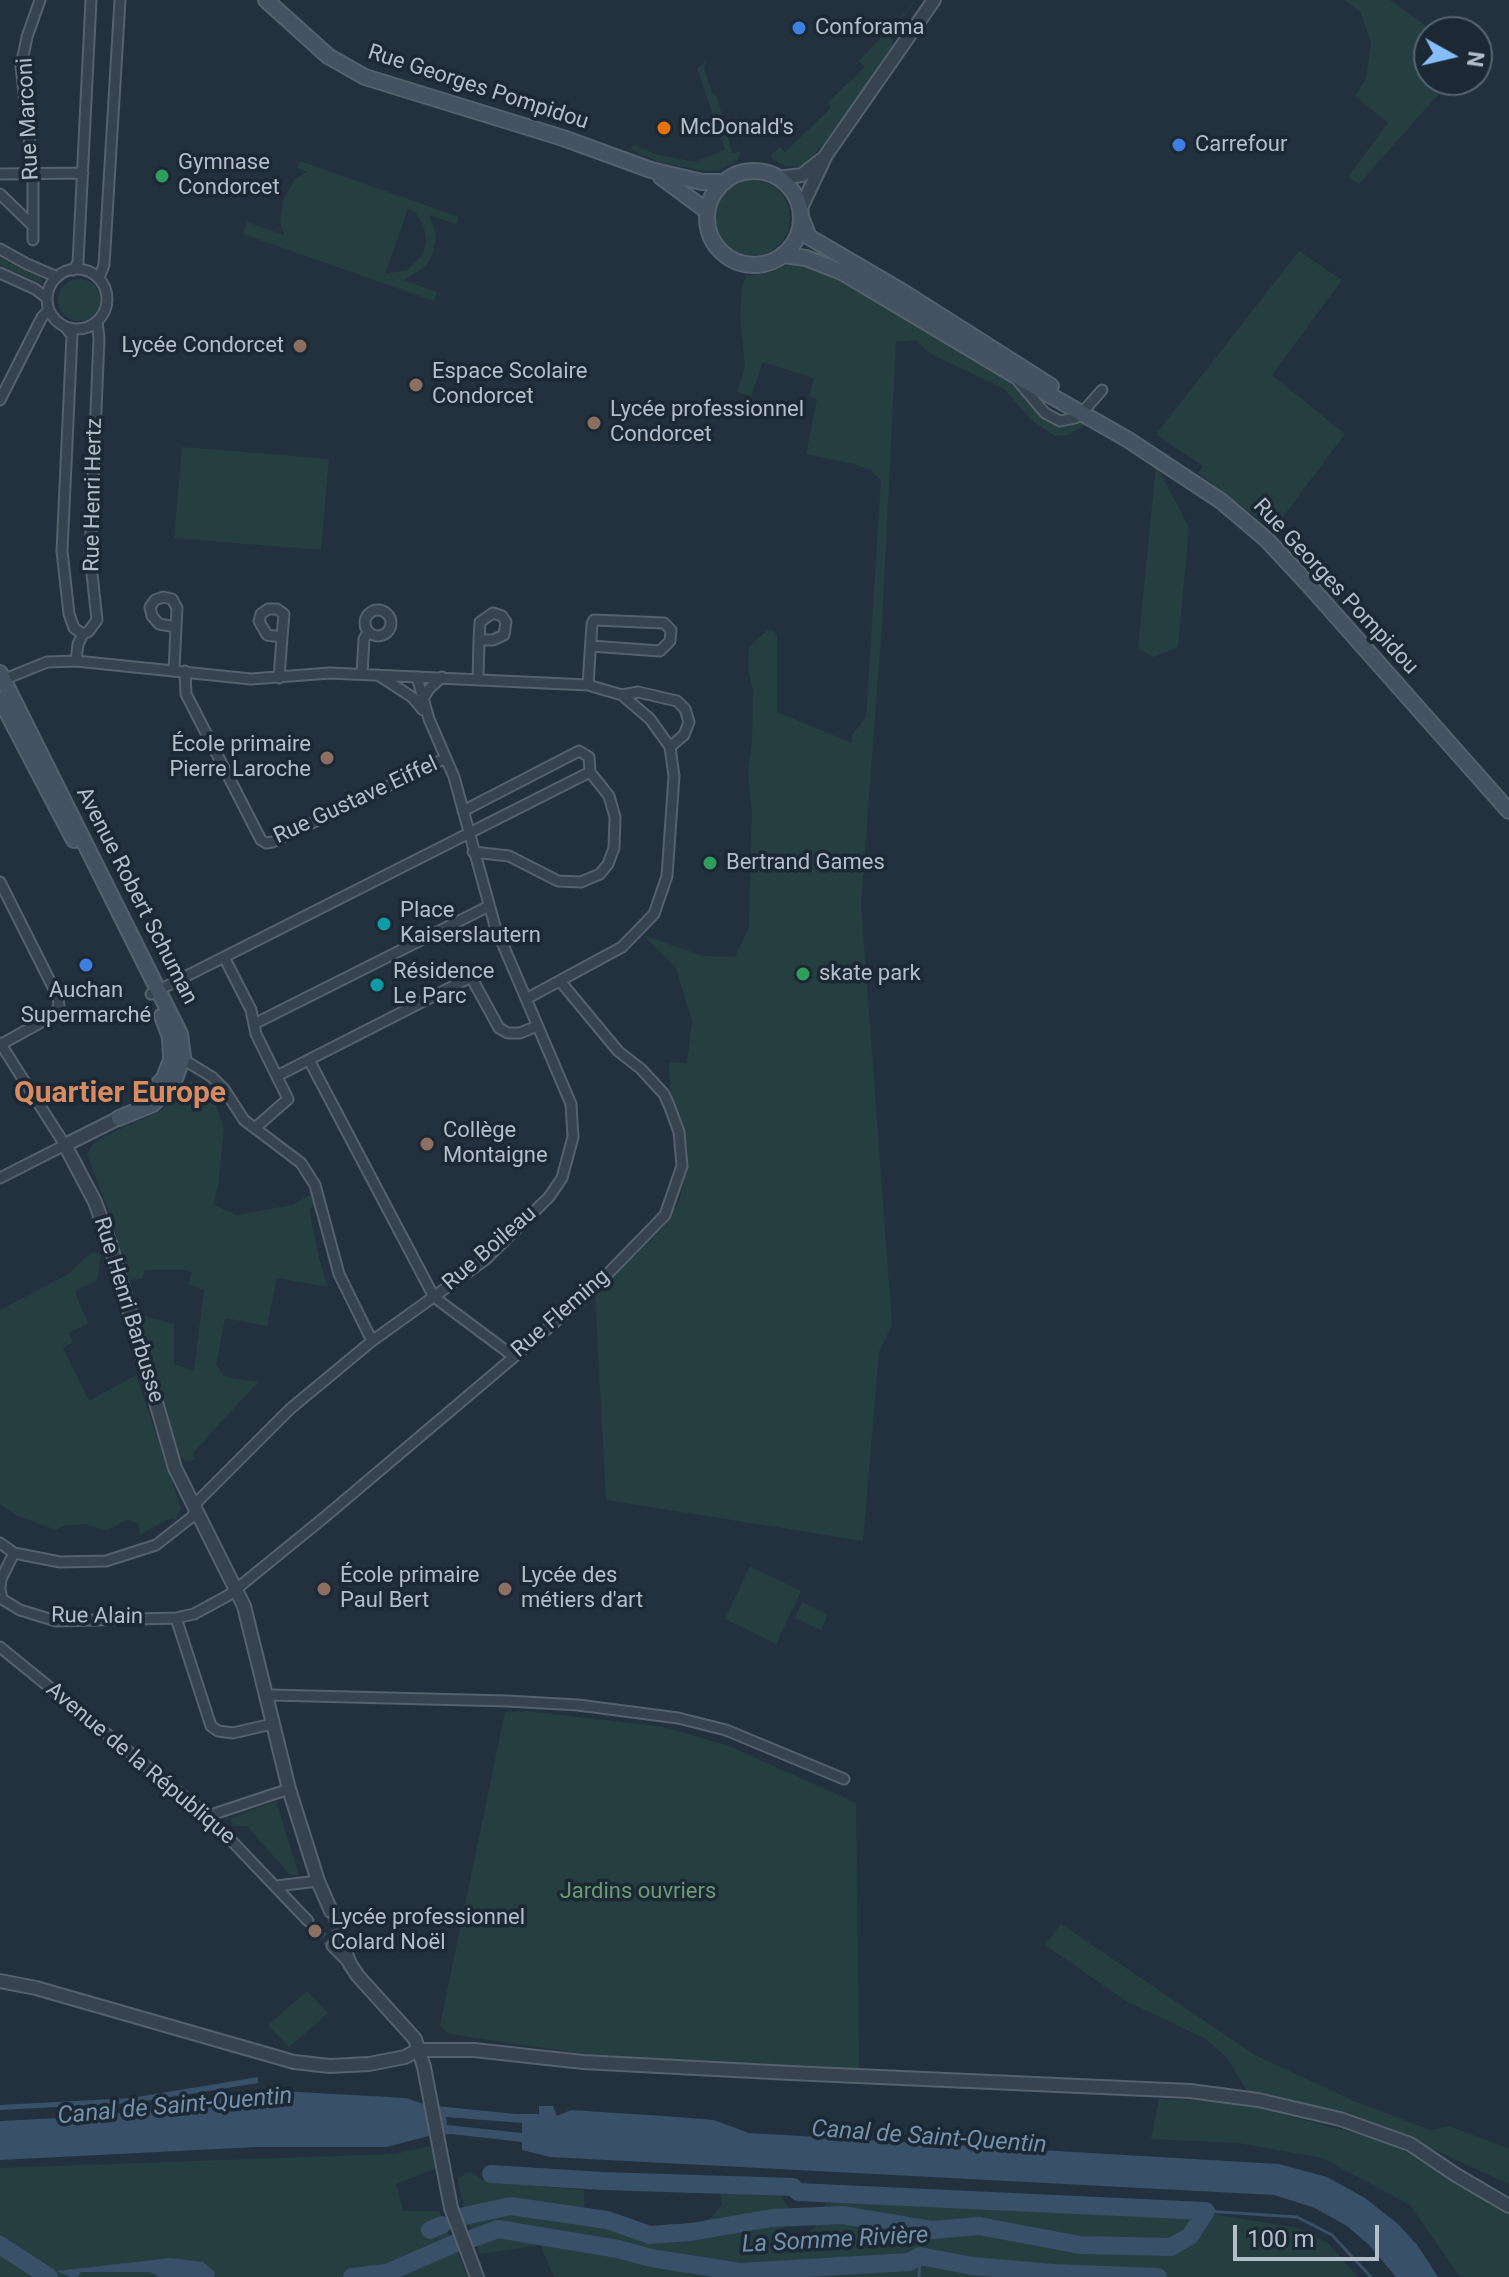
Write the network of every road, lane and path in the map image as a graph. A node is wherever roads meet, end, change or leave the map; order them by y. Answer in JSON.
{"nodes":[{"id":1,"x":40,"y":0,"type":"edge"},
{"id":2,"x":91,"y":0,"type":"edge"},
{"id":3,"x":120,"y":0,"type":"edge"},
{"id":4,"x":266,"y":0,"type":"edge"},
{"id":5,"x":934,"y":0,"type":"edge"},
{"id":6,"x":826,"y":155,"type":"junction"},
{"id":7,"x":651,"y":170,"type":"junction"},
{"id":8,"x":33,"y":172,"type":"junction"},
{"id":9,"x":83,"y":173,"type":"junction"},
{"id":10,"x":0,"y":174,"type":"edge"},
{"id":11,"x":778,"y":178,"type":"junction"},
{"id":12,"x":724,"y":182,"type":"junction"},
{"id":13,"x":0,"y":194,"type":"edge"},
{"id":14,"x":707,"y":211,"type":"junction"},
{"id":15,"x":800,"y":214,"type":"junction"},
{"id":16,"x":32,"y":225,"type":"junction"},
{"id":17,"x":33,"y":240,"type":"dead end"},
{"id":18,"x":0,"y":249,"type":"edge"},
{"id":19,"x":783,"y":255,"type":"junction"},
{"id":20,"x":73,"y":270,"type":"junction"},
{"id":21,"x":0,"y":273,"type":"edge"},
{"id":22,"x":57,"y":277,"type":"junction"},
{"id":23,"x":99,"y":278,"type":"junction"},
{"id":24,"x":47,"y":298,"type":"junction"},
{"id":25,"x":49,"y":310,"type":"junction"},
{"id":26,"x":97,"y":322,"type":"junction"},
{"id":27,"x":65,"y":327,"type":"junction"},
{"id":28,"x":1102,"y":390,"type":"dead end"},
{"id":29,"x":0,"y":400,"type":"edge"},
{"id":30,"x":1083,"y":411,"type":"junction"},
{"id":31,"x":176,"y":627,"type":"dead end"},
{"id":32,"x":368,"y":632,"type":"dead end"},
{"id":33,"x":83,"y":634,"type":"junction"},
{"id":34,"x":282,"y":637,"type":"dead end"},
{"id":35,"x":479,"y":640,"type":"dead end"},
{"id":36,"x":591,"y":646,"type":"junction"},
{"id":37,"x":76,"y":661,"type":"junction"},
{"id":38,"x":174,"y":670,"type":"junction"},
{"id":39,"x":185,"y":671,"type":"junction"},
{"id":40,"x":362,"y":674,"type":"junction"},
{"id":41,"x":376,"y":674,"type":"junction"},
{"id":42,"x":417,"y":677,"type":"junction"},
{"id":43,"x":442,"y":677,"type":"junction"},
{"id":44,"x":1,"y":678,"type":"edge"},
{"id":45,"x":279,"y":678,"type":"junction"},
{"id":46,"x":478,"y":680,"type":"junction"},
{"id":47,"x":588,"y":685,"type":"junction"},
{"id":48,"x":622,"y":695,"type":"junction"},
{"id":49,"x":0,"y":699,"type":"edge"},
{"id":50,"x":423,"y":699,"type":"junction"},
{"id":51,"x":429,"y":719,"type":"junction"},
{"id":52,"x":670,"y":747,"type":"junction"},
{"id":53,"x":446,"y":758,"type":"junction"},
{"id":54,"x":590,"y":772,"type":"junction"},
{"id":55,"x":463,"y":811,"type":"junction"},
{"id":56,"x":1509,"y":811,"type":"edge"},
{"id":57,"x":468,"y":835,"type":"junction"},
{"id":58,"x":473,"y":852,"type":"junction"},
{"id":59,"x":0,"y":882,"type":"edge"},
{"id":60,"x":489,"y":906,"type":"junction"},
{"id":61,"x":224,"y":957,"type":"junction"},
{"id":62,"x":560,"y":981,"type":"junction"},
{"id":63,"x":155,"y":992,"type":"junction"},
{"id":64,"x":526,"y":999,"type":"junction"},
{"id":65,"x":254,"y":1024,"type":"junction"},
{"id":66,"x":537,"y":1026,"type":"junction"},
{"id":67,"x":0,"y":1044,"type":"edge"},
{"id":68,"x":309,"y":1060,"type":"junction"},
{"id":69,"x":181,"y":1062,"type":"junction"},
{"id":70,"x":277,"y":1076,"type":"junction"},
{"id":71,"x":119,"y":1118,"type":"joint"},
{"id":72,"x":255,"y":1128,"type":"junction"},
{"id":73,"x":65,"y":1145,"type":"junction"},
{"id":74,"x":0,"y":1178,"type":"edge"},
{"id":75,"x":434,"y":1297,"type":"junction"},
{"id":76,"x":372,"y":1341,"type":"junction"},
{"id":77,"x":513,"y":1356,"type":"junction"},
{"id":78,"x":194,"y":1509,"type":"junction"},
{"id":79,"x":0,"y":1543,"type":"edge"},
{"id":80,"x":14,"y":1553,"type":"junction"},
{"id":81,"x":237,"y":1587,"type":"junction"},
{"id":82,"x":176,"y":1618,"type":"junction"},
{"id":83,"x":0,"y":1647,"type":"edge"},
{"id":84,"x":267,"y":1699,"type":"junction"},
{"id":85,"x":272,"y":1724,"type":"junction"},
{"id":86,"x":844,"y":1779,"type":"dead end"},
{"id":87,"x":289,"y":1789,"type":"junction"},
{"id":88,"x":208,"y":1816,"type":"junction"},
{"id":89,"x":318,"y":1881,"type":"junction"},
{"id":90,"x":276,"y":1886,"type":"junction"},
{"id":91,"x":331,"y":1911,"type":"tunnel mouth"},
{"id":92,"x":308,"y":1921,"type":"tunnel mouth"},
{"id":93,"x":337,"y":1945,"type":"tunnel mouth"},
{"id":94,"x":0,"y":1981,"type":"edge"},
{"id":95,"x":418,"y":2050,"type":"junction"},
{"id":96,"x":1509,"y":2206,"type":"edge"},
{"id":97,"x":477,"y":2277,"type":"edge"}],
"edges":[{"from":1,"to":8,"type":"street","name":"Rue Marconi"},
{"from":2,"to":9,"type":"street"},
{"from":3,"to":23,"type":"street"},
{"from":4,"to":7,"type":"main road","name":"Rue Georges Pompidou"},
{"from":5,"to":6,"type":"street"},
{"from":6,"to":11,"type":"street"},
{"from":6,"to":15,"type":"street"},
{"from":7,"to":12,"type":"main road","name":"Rue Georges Pompidou"},
{"from":7,"to":14,"type":"main road","name":"Rue Georges Pompidou"},
{"from":8,"to":9,"type":"street"},
{"from":8,"to":10,"type":"street"},
{"from":8,"to":16,"type":"street","name":"Rue Marconi"},
{"from":9,"to":20,"type":"street"},
{"from":11,"to":12,"type":"main road"},
{"from":11,"to":15,"type":"main road"},
{"from":12,"to":14,"type":"main road"},
{"from":13,"to":16,"type":"street"},
{"from":14,"to":19,"type":"main road"},
{"from":15,"to":19,"type":"main road"},
{"from":15,"to":30,"type":"main road","name":"Rue Georges Pompidou"},
{"from":16,"to":17,"type":"street","name":"Rue Marconi"},
{"from":18,"to":22,"type":"street"},
{"from":19,"to":30,"type":"main road","name":"Rue Georges Pompidou"},
{"from":20,"to":22,"type":"street"},
{"from":20,"to":23,"type":"street"},
{"from":21,"to":24,"type":"street"},
{"from":22,"to":24,"type":"street"},
{"from":23,"to":26,"type":"street"},
{"from":24,"to":25,"type":"street"},
{"from":25,"to":27,"type":"street"},
{"from":25,"to":29,"type":"street"},
{"from":26,"to":27,"type":"street"},
{"from":26,"to":33,"type":"street","name":"Rue Henri Hertz"},
{"from":27,"to":33,"type":"street","name":"Rue Henri Hertz"},
{"from":28,"to":30,"type":"street"},
{"from":30,"to":56,"type":"main road","name":"Rue Georges Pompidou"},
{"from":31,"to":38,"type":"street"},
{"from":32,"to":40,"type":"street"},
{"from":33,"to":37,"type":"street"},
{"from":34,"to":45,"type":"street"},
{"from":35,"to":46,"type":"street"},
{"from":36,"to":36,"type":"street"},
{"from":36,"to":47,"type":"street"},
{"from":37,"to":38,"type":"street"},
{"from":37,"to":44,"type":"street"},
{"from":38,"to":39,"type":"street"},
{"from":39,"to":45,"type":"street"},
{"from":39,"to":53,"type":"street","name":"Rue Gustave Eiffel"},
{"from":40,"to":41,"type":"street"},
{"from":40,"to":45,"type":"street"},
{"from":41,"to":42,"type":"street"},
{"from":41,"to":51,"type":"street","name":"Rue Boileau"},
{"from":42,"to":43,"type":"street"},
{"from":42,"to":50,"type":"street","name":"Rue Boileau"},
{"from":43,"to":46,"type":"street"},
{"from":43,"to":50,"type":"street"},
{"from":44,"to":63,"type":"main road","name":"Avenue Robert Schuman"},
{"from":46,"to":47,"type":"street"},
{"from":47,"to":48,"type":"street"},
{"from":48,"to":52,"type":"street"},
{"from":48,"to":52,"type":"street"},
{"from":49,"to":63,"type":"main road","name":"Avenue Robert Schuman"},
{"from":50,"to":51,"type":"street","name":"Rue Boileau"},
{"from":51,"to":53,"type":"street","name":"Rue Boileau"},
{"from":52,"to":62,"type":"street"},
{"from":53,"to":55,"type":"street","name":"Rue Boileau"},
{"from":54,"to":55,"type":"street"},
{"from":54,"to":57,"type":"street"},
{"from":54,"to":58,"type":"street"},
{"from":55,"to":57,"type":"street","name":"Rue Boileau"},
{"from":57,"to":58,"type":"street","name":"Rue Boileau"},
{"from":57,"to":61,"type":"street"},
{"from":58,"to":60,"type":"street","name":"Rue Boileau"},
{"from":59,"to":67,"type":"street"},
{"from":60,"to":64,"type":"street","name":"Rue Boileau"},
{"from":60,"to":65,"type":"street"},
{"from":61,"to":63,"type":"street"},
{"from":61,"to":65,"type":"street"},
{"from":62,"to":64,"type":"street"},
{"from":62,"to":77,"type":"street","name":"Rue Fleming"},
{"from":63,"to":69,"type":"main road","name":"Avenue Robert Schuman"},
{"from":64,"to":66,"type":"street","name":"Rue Boileau"},
{"from":65,"to":70,"type":"street"},
{"from":66,"to":68,"type":"street"},
{"from":66,"to":75,"type":"street","name":"Rue Boileau"},
{"from":67,"to":73,"type":"street","name":"Rue Henri Barbusse"},
{"from":68,"to":70,"type":"street"},
{"from":68,"to":75,"type":"street"},
{"from":69,"to":71,"type":"main road"},
{"from":69,"to":72,"type":"street"},
{"from":70,"to":72,"type":"street"},
{"from":71,"to":73,"type":"street"},
{"from":72,"to":76,"type":"street"},
{"from":73,"to":74,"type":"street"},
{"from":73,"to":78,"type":"street","name":"Rue Henri Barbusse"},
{"from":75,"to":76,"type":"street","name":"Rue Boileau"},
{"from":75,"to":77,"type":"street"},
{"from":76,"to":78,"type":"street","name":"Rue Boileau"},
{"from":77,"to":81,"type":"street","name":"Rue Fleming"},
{"from":78,"to":80,"type":"street","name":"Rue Boileau"},
{"from":78,"to":81,"type":"street","name":"Rue Henri Barbusse"},
{"from":79,"to":80,"type":"street"},
{"from":80,"to":82,"type":"street","name":"Rue Alain"},
{"from":81,"to":82,"type":"street","name":"Rue Alain"},
{"from":81,"to":84,"type":"street","name":"Rue Henri Barbusse"},
{"from":82,"to":85,"type":"street"},
{"from":83,"to":88,"type":"street","name":"Avenue de la République"},
{"from":84,"to":85,"type":"street","name":"Rue Henri Barbusse"},
{"from":84,"to":86,"type":"street"},
{"from":85,"to":87,"type":"street"},
{"from":87,"to":88,"type":"street"},
{"from":87,"to":89,"type":"street"},
{"from":88,"to":90,"type":"street","name":"Avenue de la République"},
{"from":89,"to":90,"type":"street"},
{"from":89,"to":91,"type":"street"},
{"from":90,"to":92,"type":"street","name":"Avenue de la République"},
{"from":93,"to":95,"type":"street"},
{"from":94,"to":95,"type":"street"},
{"from":95,"to":96,"type":"street"},
{"from":95,"to":97,"type":"street"}]}
